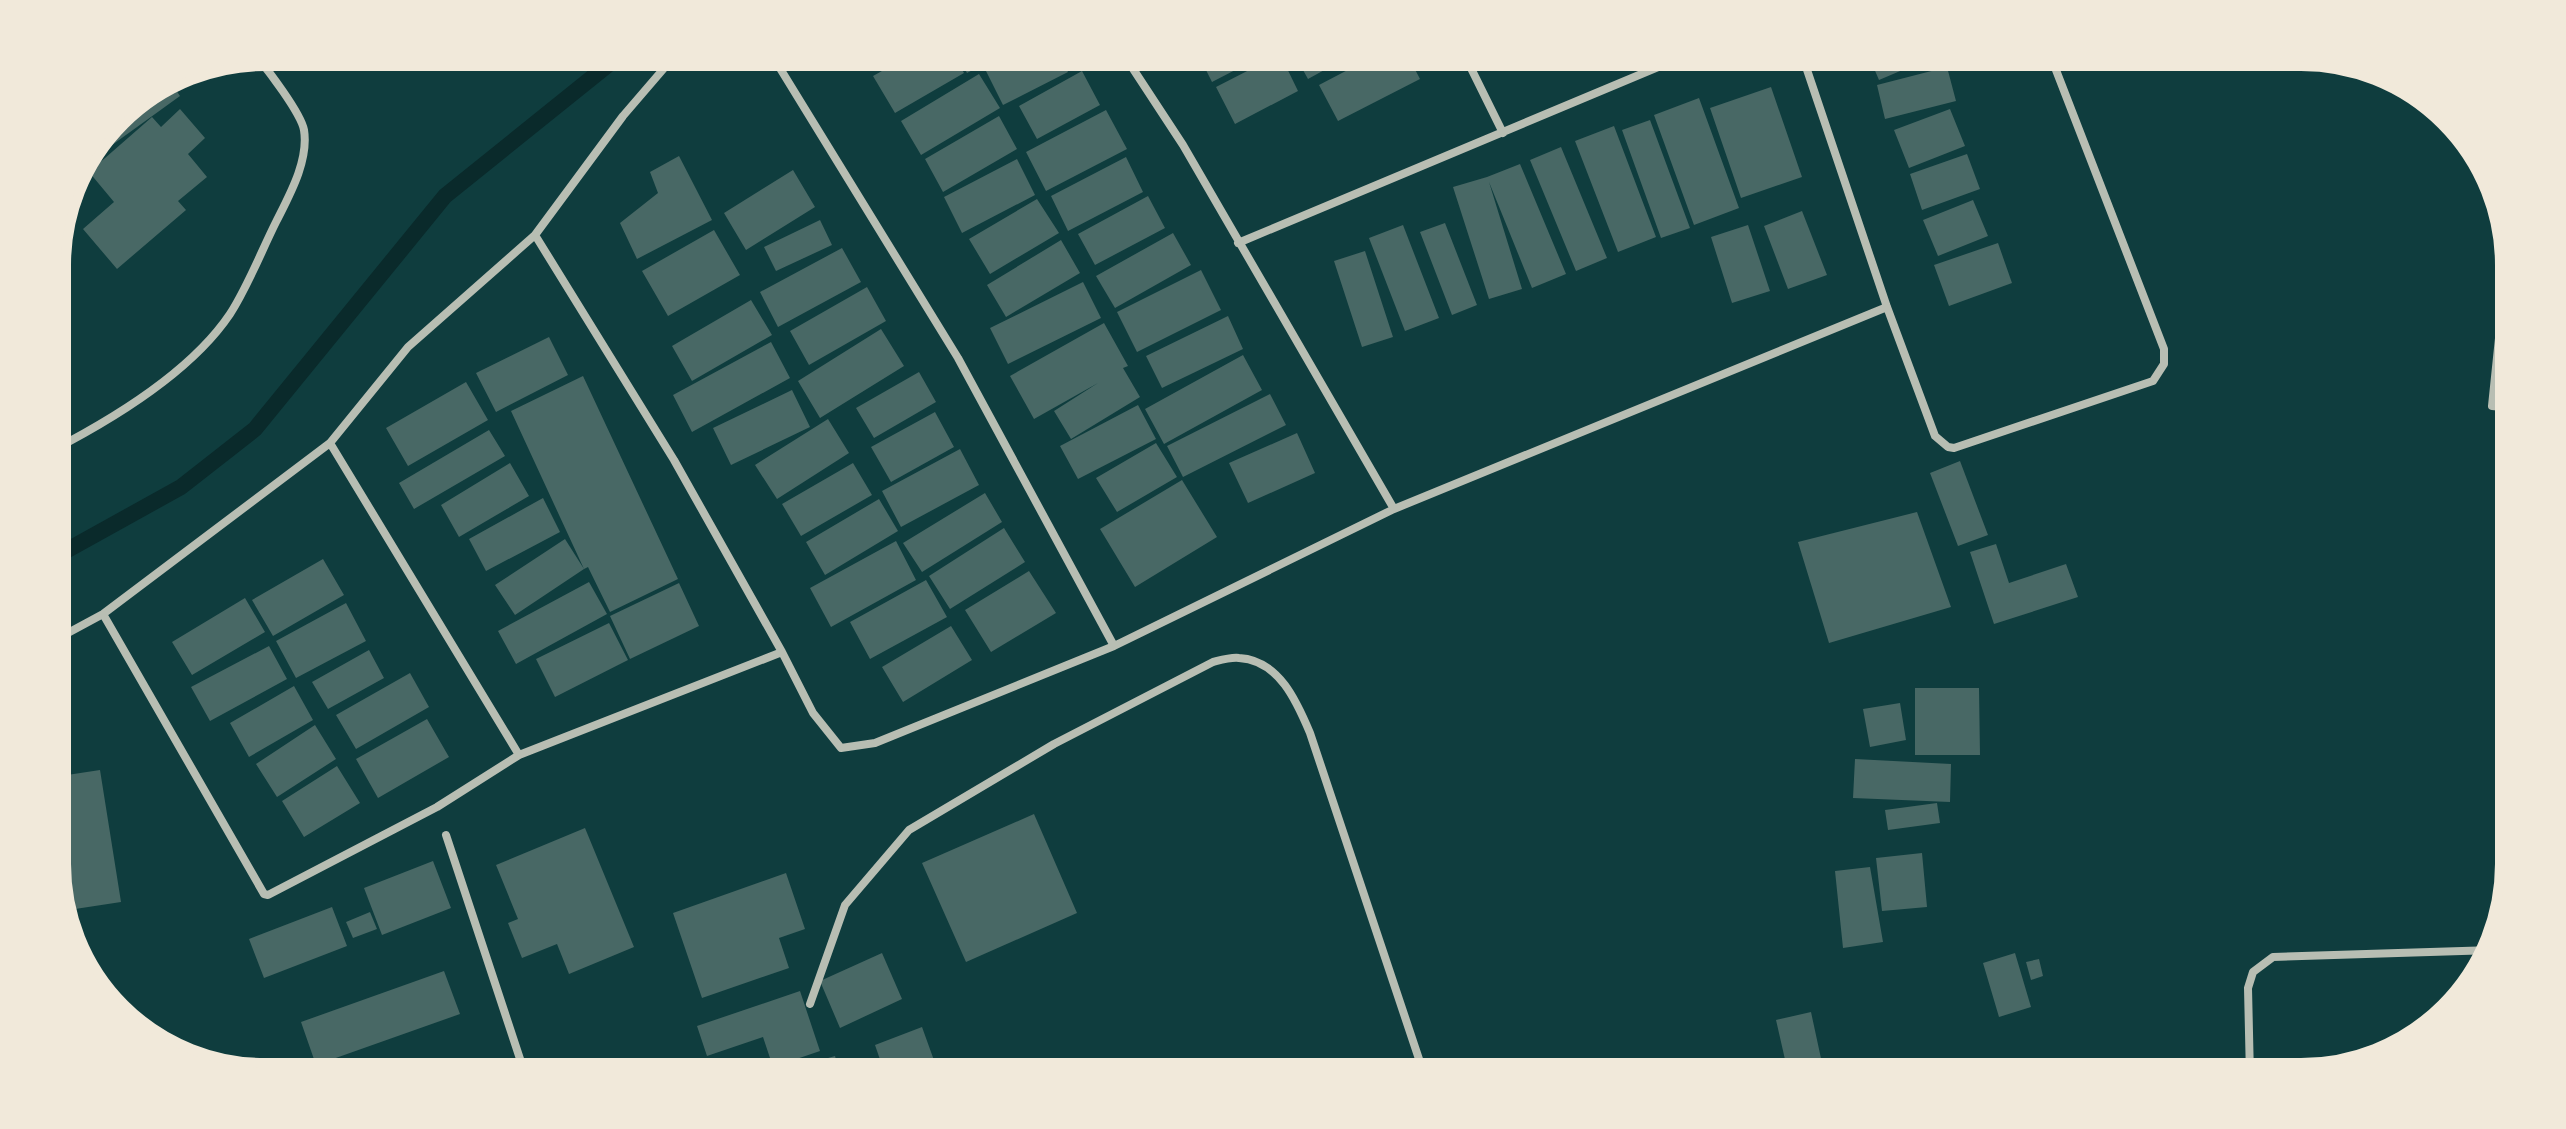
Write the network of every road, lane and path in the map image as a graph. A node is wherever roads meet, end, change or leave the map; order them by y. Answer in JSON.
{"nodes":[{"id":1,"x":265,"y":66,"type":"edge"},
{"id":2,"x":666,"y":66,"type":"edge"},
{"id":3,"x":779,"y":66,"type":"edge"},
{"id":4,"x":1131,"y":66,"type":"edge"},
{"id":5,"x":1470,"y":66,"type":"edge"},
{"id":6,"x":1661,"y":66,"type":"edge"},
{"id":7,"x":1806,"y":66,"type":"edge"},
{"id":8,"x":2054,"y":66,"type":"edge"},
{"id":9,"x":1503,"y":133,"type":"junction"},
{"id":10,"x":535,"y":235,"type":"junction"},
{"id":11,"x":1238,"y":243,"type":"junction"},
{"id":12,"x":1887,"y":307,"type":"junction"},
{"id":13,"x":2500,"y":329,"type":"edge"},
{"id":14,"x":2500,"y":407,"type":"edge"},
{"id":15,"x":66,"y":443,"type":"edge"},
{"id":16,"x":330,"y":443,"type":"junction"},
{"id":17,"x":1394,"y":509,"type":"junction"},
{"id":18,"x":103,"y":614,"type":"junction"},
{"id":19,"x":66,"y":634,"type":"edge"},
{"id":20,"x":1114,"y":646,"type":"junction"},
{"id":21,"x":782,"y":652,"type":"junction"},
{"id":22,"x":519,"y":755,"type":"junction"},
{"id":23,"x":446,"y":835,"type":"dead end"},
{"id":24,"x":2480,"y":950,"type":"edge"},
{"id":25,"x":810,"y":1004,"type":"dead end"},
{"id":26,"x":521,"y":1063,"type":"edge"},
{"id":27,"x":1420,"y":1063,"type":"edge"},
{"id":28,"x":2250,"y":1063,"type":"edge"}],
"edges":[{"from":1,"to":15,"type":"street"},
{"from":2,"to":10,"type":"street"},
{"from":3,"to":20,"type":"street"},
{"from":4,"to":11,"type":"street"},
{"from":5,"to":9,"type":"street"},
{"from":6,"to":9,"type":"street"},
{"from":7,"to":12,"type":"street"},
{"from":8,"to":12,"type":"street"},
{"from":9,"to":11,"type":"street"},
{"from":10,"to":16,"type":"street"},
{"from":10,"to":21,"type":"street"},
{"from":11,"to":17,"type":"street"},
{"from":12,"to":17,"type":"street"},
{"from":13,"to":14,"type":"street"},
{"from":16,"to":18,"type":"street"},
{"from":16,"to":22,"type":"street"},
{"from":17,"to":20,"type":"street"},
{"from":18,"to":19,"type":"street"},
{"from":18,"to":22,"type":"street"},
{"from":20,"to":21,"type":"street"},
{"from":21,"to":22,"type":"street"},
{"from":23,"to":26,"type":"street"},
{"from":24,"to":28,"type":"street"},
{"from":25,"to":27,"type":"street"}]}
